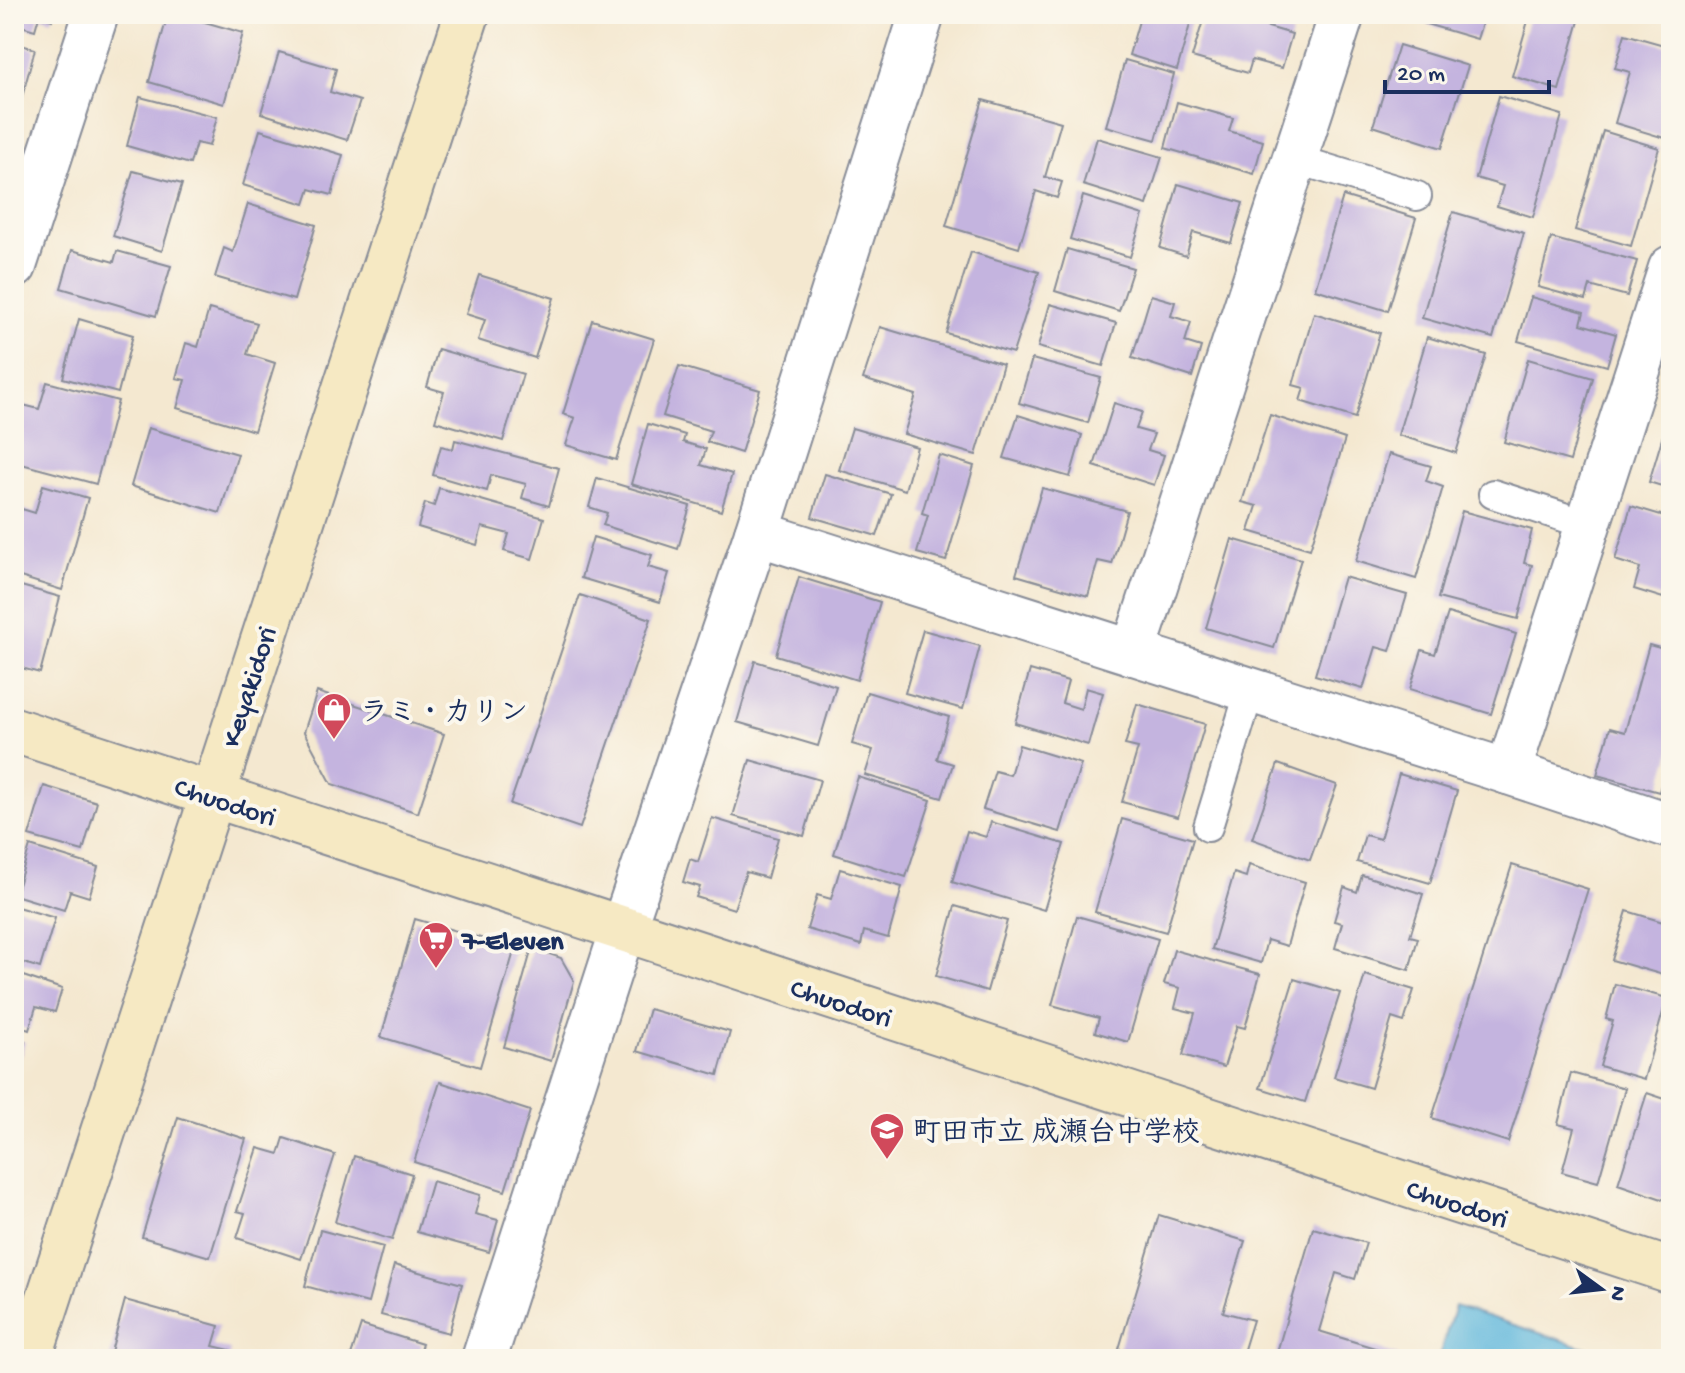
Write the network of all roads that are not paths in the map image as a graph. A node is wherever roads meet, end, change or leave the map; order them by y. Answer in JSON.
{"nodes":[{"id":1,"x":96,"y":14,"type":"edge"},
{"id":2,"x":467,"y":14,"type":"edge"},
{"id":3,"x":922,"y":14,"type":"edge"},
{"id":4,"x":1342,"y":14,"type":"edge"},
{"id":5,"x":1295,"y":159,"type":"junction"},
{"id":6,"x":1417,"y":196,"type":"dead end"},
{"id":7,"x":14,"y":266,"type":"edge"},
{"id":8,"x":1671,"y":268,"type":"edge"},
{"id":9,"x":1493,"y":494,"type":"dead end"},
{"id":10,"x":1588,"y":525,"type":"junction"},
{"id":11,"x":757,"y":533,"type":"junction"},
{"id":12,"x":1133,"y":653,"type":"junction"},
{"id":13,"x":1250,"y":690,"type":"junction"},
{"id":14,"x":14,"y":730,"type":"edge"},
{"id":15,"x":1508,"y":772,"type":"junction"},
{"id":16,"x":211,"y":795,"type":"junction"},
{"id":17,"x":1671,"y":826,"type":"edge"},
{"id":18,"x":1208,"y":827,"type":"dead end"},
{"id":19,"x":623,"y":929,"type":"junction"},
{"id":20,"x":1671,"y":1271,"type":"edge"},
{"id":21,"x":29,"y":1359,"type":"edge"},
{"id":22,"x":484,"y":1359,"type":"edge"}],
"edges":[{"from":1,"to":7,"type":"street"},
{"from":2,"to":16,"type":"street","name":"Keyakidori"},
{"from":3,"to":11,"type":"street"},
{"from":4,"to":5,"type":"street"},
{"from":5,"to":6,"type":"lane"},
{"from":5,"to":12,"type":"street"},
{"from":8,"to":10,"type":"street"},
{"from":9,"to":10,"type":"lane"},
{"from":10,"to":15,"type":"street"},
{"from":11,"to":12,"type":"street"},
{"from":11,"to":19,"type":"street"},
{"from":12,"to":13,"type":"street"},
{"from":13,"to":15,"type":"street"},
{"from":13,"to":18,"type":"lane"},
{"from":14,"to":16,"type":"street","name":"Chuodori"},
{"from":15,"to":17,"type":"street"},
{"from":16,"to":19,"type":"street","name":"Chuodori"},
{"from":16,"to":21,"type":"street","name":"Keyakidori"},
{"from":19,"to":20,"type":"street","name":"Chuodori"},
{"from":19,"to":22,"type":"street"}]}
